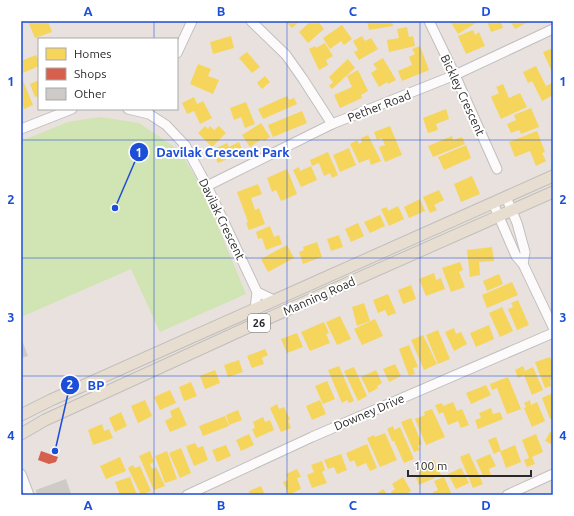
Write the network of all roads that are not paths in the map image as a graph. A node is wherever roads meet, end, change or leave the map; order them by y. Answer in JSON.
{"nodes":[{"id":1,"x":192,"y":21,"type":"edge"},
{"id":2,"x":251,"y":21,"type":"edge"},
{"id":3,"x":429,"y":21,"type":"edge"},
{"id":4,"x":553,"y":29,"type":"edge"},
{"id":5,"x":178,"y":51,"type":"edge"},
{"id":6,"x":455,"y":75,"type":"junction"},
{"id":7,"x":69,"y":110,"type":"edge"},
{"id":8,"x":135,"y":110,"type":"edge"},
{"id":9,"x":150,"y":112,"type":"edge"},
{"id":10,"x":332,"y":124,"type":"junction"},
{"id":11,"x":21,"y":129,"type":"edge"},
{"id":12,"x":497,"y":169,"type":"dead end"},
{"id":13,"x":553,"y":176,"type":"edge"},
{"id":14,"x":207,"y":186,"type":"junction"},
{"id":15,"x":553,"y":192,"type":"edge"},
{"id":16,"x":506,"y":197,"type":"junction"},
{"id":17,"x":493,"y":203,"type":"junction"},
{"id":18,"x":512,"y":210,"type":"junction"},
{"id":19,"x":499,"y":216,"type":"junction"},
{"id":20,"x":523,"y":264,"type":"junction"},
{"id":21,"x":257,"y":292,"type":"junction"},
{"id":22,"x":274,"y":300,"type":"junction"},
{"id":23,"x":255,"y":309,"type":"junction"},
{"id":24,"x":553,"y":327,"type":"edge"},
{"id":25,"x":553,"y":333,"type":"edge"},
{"id":26,"x":21,"y":415,"type":"edge"},
{"id":27,"x":21,"y":434,"type":"edge"},
{"id":28,"x":21,"y":474,"type":"edge"},
{"id":29,"x":553,"y":474,"type":"edge"},
{"id":30,"x":192,"y":494,"type":"edge"},
{"id":31,"x":29,"y":495,"type":"edge"},
{"id":32,"x":507,"y":495,"type":"edge"}],
"edges":[{"from":1,"to":5,"type":"street"},
{"from":2,"to":10,"type":"street"},
{"from":3,"to":6,"type":"street","name":"Bickley Crescent"},
{"from":4,"to":6,"type":"street","name":"Pether Road"},
{"from":6,"to":10,"type":"street","name":"Pether Road"},
{"from":6,"to":12,"type":"street","name":"Bickley Crescent"},
{"from":7,"to":11,"type":"street"},
{"from":8,"to":9,"type":"street","name":"Davilak Crescent"},
{"from":9,"to":14,"type":"street","name":"Davilak Crescent"},
{"from":10,"to":14,"type":"street","name":"Pether Road"},
{"from":13,"to":16,"type":"main road","name":"Manning Road","number":"26"},
{"from":14,"to":21,"type":"street","name":"Davilak Crescent"},
{"from":15,"to":18,"type":"main road","name":"Manning Road","number":"26"},
{"from":16,"to":17,"type":"main road","name":"Manning Road","number":"26"},
{"from":16,"to":18,"type":"street"},
{"from":17,"to":19,"type":"street"},
{"from":17,"to":22,"type":"main road","name":"Manning Road","number":"26"},
{"from":18,"to":19,"type":"main road","name":"Manning Road","number":"26"},
{"from":18,"to":20,"type":"street"},
{"from":19,"to":20,"type":"street"},
{"from":19,"to":27,"type":"main road","name":"Manning Road","number":"26"},
{"from":20,"to":24,"type":"street"},
{"from":21,"to":22,"type":"street"},
{"from":21,"to":23,"type":"street"},
{"from":22,"to":23,"type":"main road","name":"Manning Road","number":"26"},
{"from":23,"to":26,"type":"main road","name":"Manning Road","number":"26"},
{"from":25,"to":30,"type":"street","name":"Downey Drive"},
{"from":28,"to":31,"type":"street"},
{"from":29,"to":32,"type":"street"}]}
